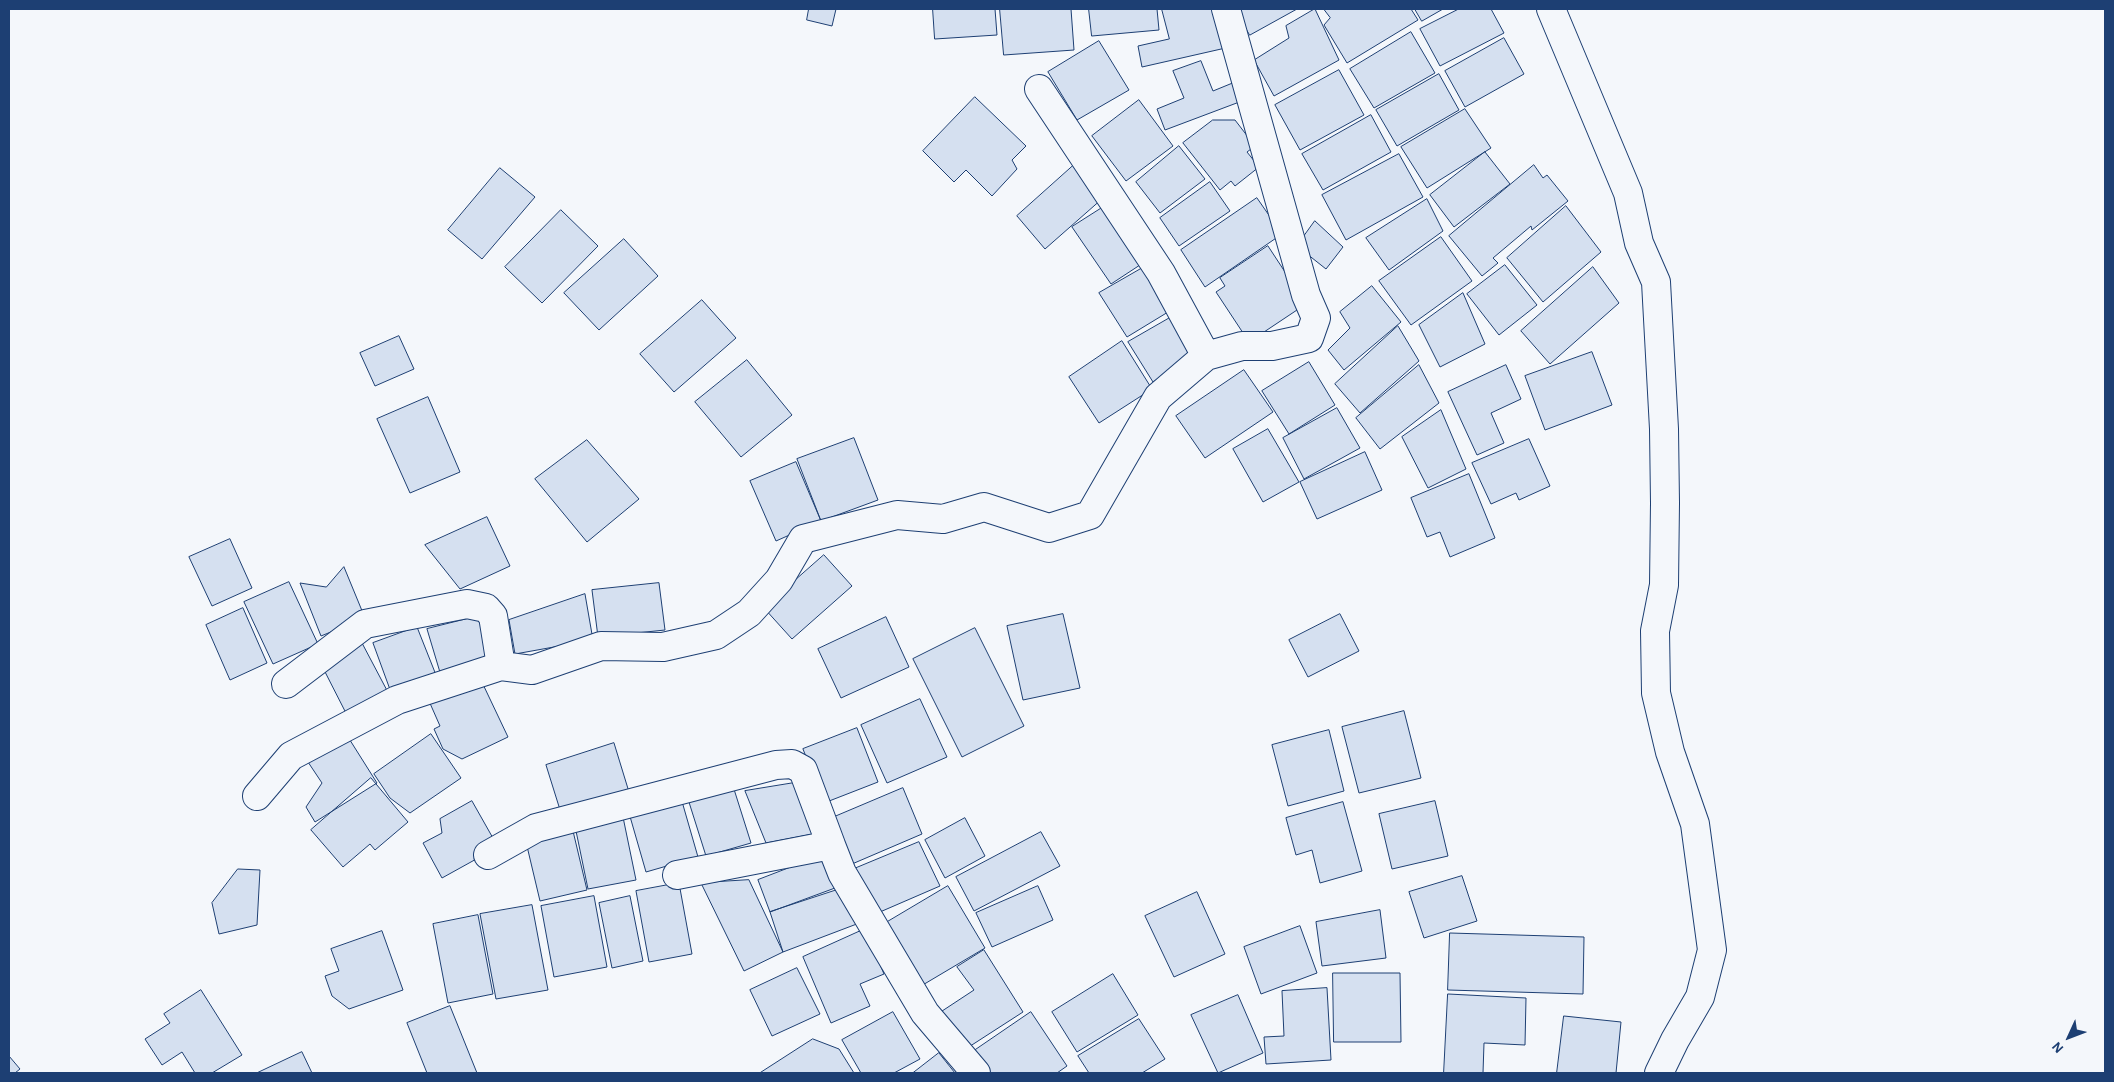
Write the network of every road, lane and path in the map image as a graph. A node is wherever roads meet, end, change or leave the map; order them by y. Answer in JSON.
{"nodes":[{"id":1,"x":1226,"y":9,"type":"edge"},
{"id":2,"x":1552,"y":9,"type":"edge"},
{"id":3,"x":1039,"y":89,"type":"dead end"},
{"id":4,"x":1206,"y":356,"type":"junction"},
{"id":5,"x":501,"y":666,"type":"junction"},
{"id":6,"x":286,"y":684,"type":"dead end"},
{"id":7,"x":257,"y":796,"type":"dead end"},
{"id":8,"x":831,"y":845,"type":"junction"},
{"id":9,"x":488,"y":855,"type":"dead end"},
{"id":10,"x":677,"y":875,"type":"dead end"},
{"id":11,"x":976,"y":1073,"type":"edge"},
{"id":12,"x":1659,"y":1073,"type":"edge"}],
"edges":[{"from":1,"to":4,"type":"street"},
{"from":2,"to":12,"type":"street"},
{"from":3,"to":4,"type":"street"},
{"from":4,"to":5,"type":"street"},
{"from":5,"to":6,"type":"street"},
{"from":5,"to":7,"type":"street"},
{"from":8,"to":9,"type":"street"},
{"from":8,"to":10,"type":"street"},
{"from":8,"to":11,"type":"street"}]}
